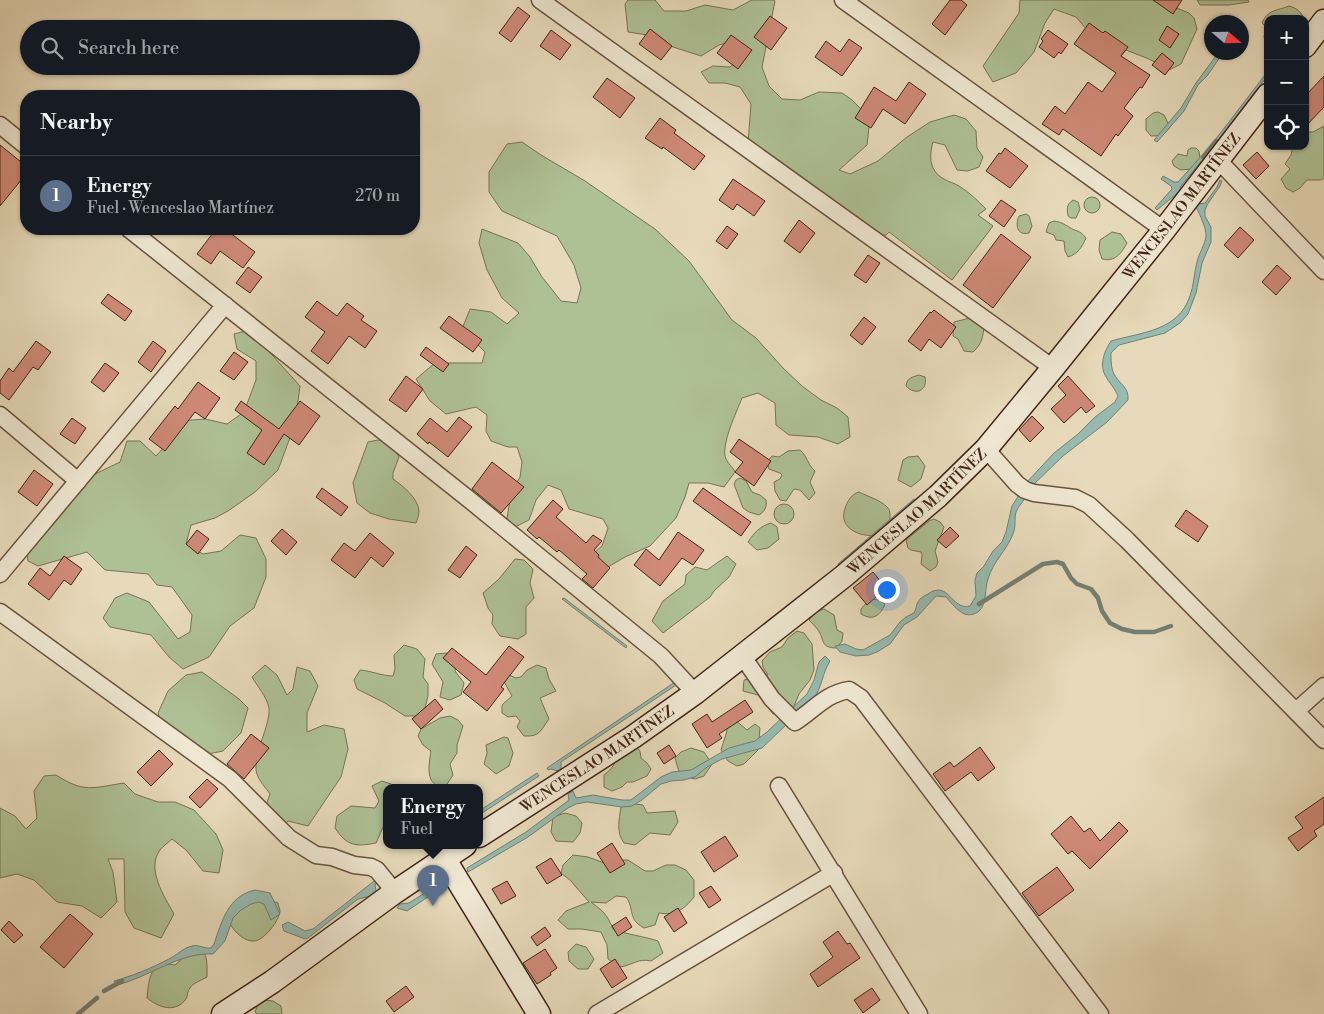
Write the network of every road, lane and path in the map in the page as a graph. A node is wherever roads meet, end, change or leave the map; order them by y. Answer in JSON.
{"nodes":[{"id":1,"x":540,"y":0,"type":"edge"},
{"id":2,"x":843,"y":0,"type":"edge"},
{"id":3,"x":1324,"y":21,"type":"edge"},
{"id":4,"x":1309,"y":41,"type":"edge"},
{"id":5,"x":1264,"y":100,"type":"edge"},
{"id":6,"x":0,"y":125,"type":"edge"},
{"id":7,"x":20,"y":141,"type":"edge"},
{"id":8,"x":1218,"y":160,"type":"junction"},
{"id":9,"x":1164,"y":230,"type":"junction"},
{"id":10,"x":136,"y":235,"type":"edge"},
{"id":11,"x":1324,"y":271,"type":"edge"},
{"id":12,"x":225,"y":306,"type":"junction"},
{"id":13,"x":1053,"y":368,"type":"junction"},
{"id":14,"x":0,"y":415,"type":"edge"},
{"id":15,"x":986,"y":449,"type":"junction"},
{"id":16,"x":78,"y":481,"type":"junction"},
{"id":17,"x":0,"y":574,"type":"edge"},
{"id":18,"x":0,"y":612,"type":"edge"},
{"id":19,"x":743,"y":657,"type":"junction"},
{"id":20,"x":1324,"y":686,"type":"edge"},
{"id":21,"x":695,"y":693,"type":"junction"},
{"id":22,"x":1296,"y":711,"type":"junction"},
{"id":23,"x":1324,"y":740,"type":"edge"},
{"id":24,"x":779,"y":786,"type":"dead end"},
{"id":25,"x":483,"y":833,"type":"edge"},
{"id":26,"x":459,"y":849,"type":"edge"},
{"id":27,"x":444,"y":858,"type":"junction"},
{"id":28,"x":834,"y":874,"type":"junction"},
{"id":29,"x":395,"y":892,"type":"junction"},
{"id":30,"x":913,"y":1012,"type":"edge"},
{"id":31,"x":227,"y":1013,"type":"edge"},
{"id":32,"x":539,"y":1014,"type":"edge"},
{"id":33,"x":597,"y":1014,"type":"edge"},
{"id":34,"x":1100,"y":1014,"type":"edge"}],
"edges":[{"from":1,"to":13,"type":"street"},
{"from":2,"to":9,"type":"street"},
{"from":3,"to":4,"type":"main road"},
{"from":5,"to":8,"type":"main road","name":"WENCESLAO MARTÍNEZ"},
{"from":6,"to":7,"type":"street"},
{"from":8,"to":9,"type":"main road","name":"WENCESLAO MARTÍNEZ"},
{"from":8,"to":11,"type":"street"},
{"from":9,"to":13,"type":"main road","name":"WENCESLAO MARTÍNEZ"},
{"from":10,"to":12,"type":"street"},
{"from":12,"to":16,"type":"street"},
{"from":12,"to":21,"type":"street"},
{"from":13,"to":15,"type":"main road","name":"WENCESLAO MARTÍNEZ"},
{"from":14,"to":16,"type":"street"},
{"from":15,"to":19,"type":"main road","name":"WENCESLAO MARTÍNEZ"},
{"from":15,"to":22,"type":"street"},
{"from":16,"to":17,"type":"street"},
{"from":18,"to":29,"type":"street"},
{"from":19,"to":21,"type":"main road","name":"WENCESLAO MARTÍNEZ"},
{"from":19,"to":34,"type":"street"},
{"from":20,"to":22,"type":"street"},
{"from":21,"to":25,"type":"main road","name":"WENCESLAO MARTÍNEZ"},
{"from":22,"to":23,"type":"street"},
{"from":24,"to":28,"type":"street"},
{"from":26,"to":27,"type":"main road"},
{"from":27,"to":29,"type":"main road"},
{"from":27,"to":32,"type":"main road"},
{"from":28,"to":30,"type":"street"},
{"from":28,"to":33,"type":"street"},
{"from":29,"to":31,"type":"main road"}]}
